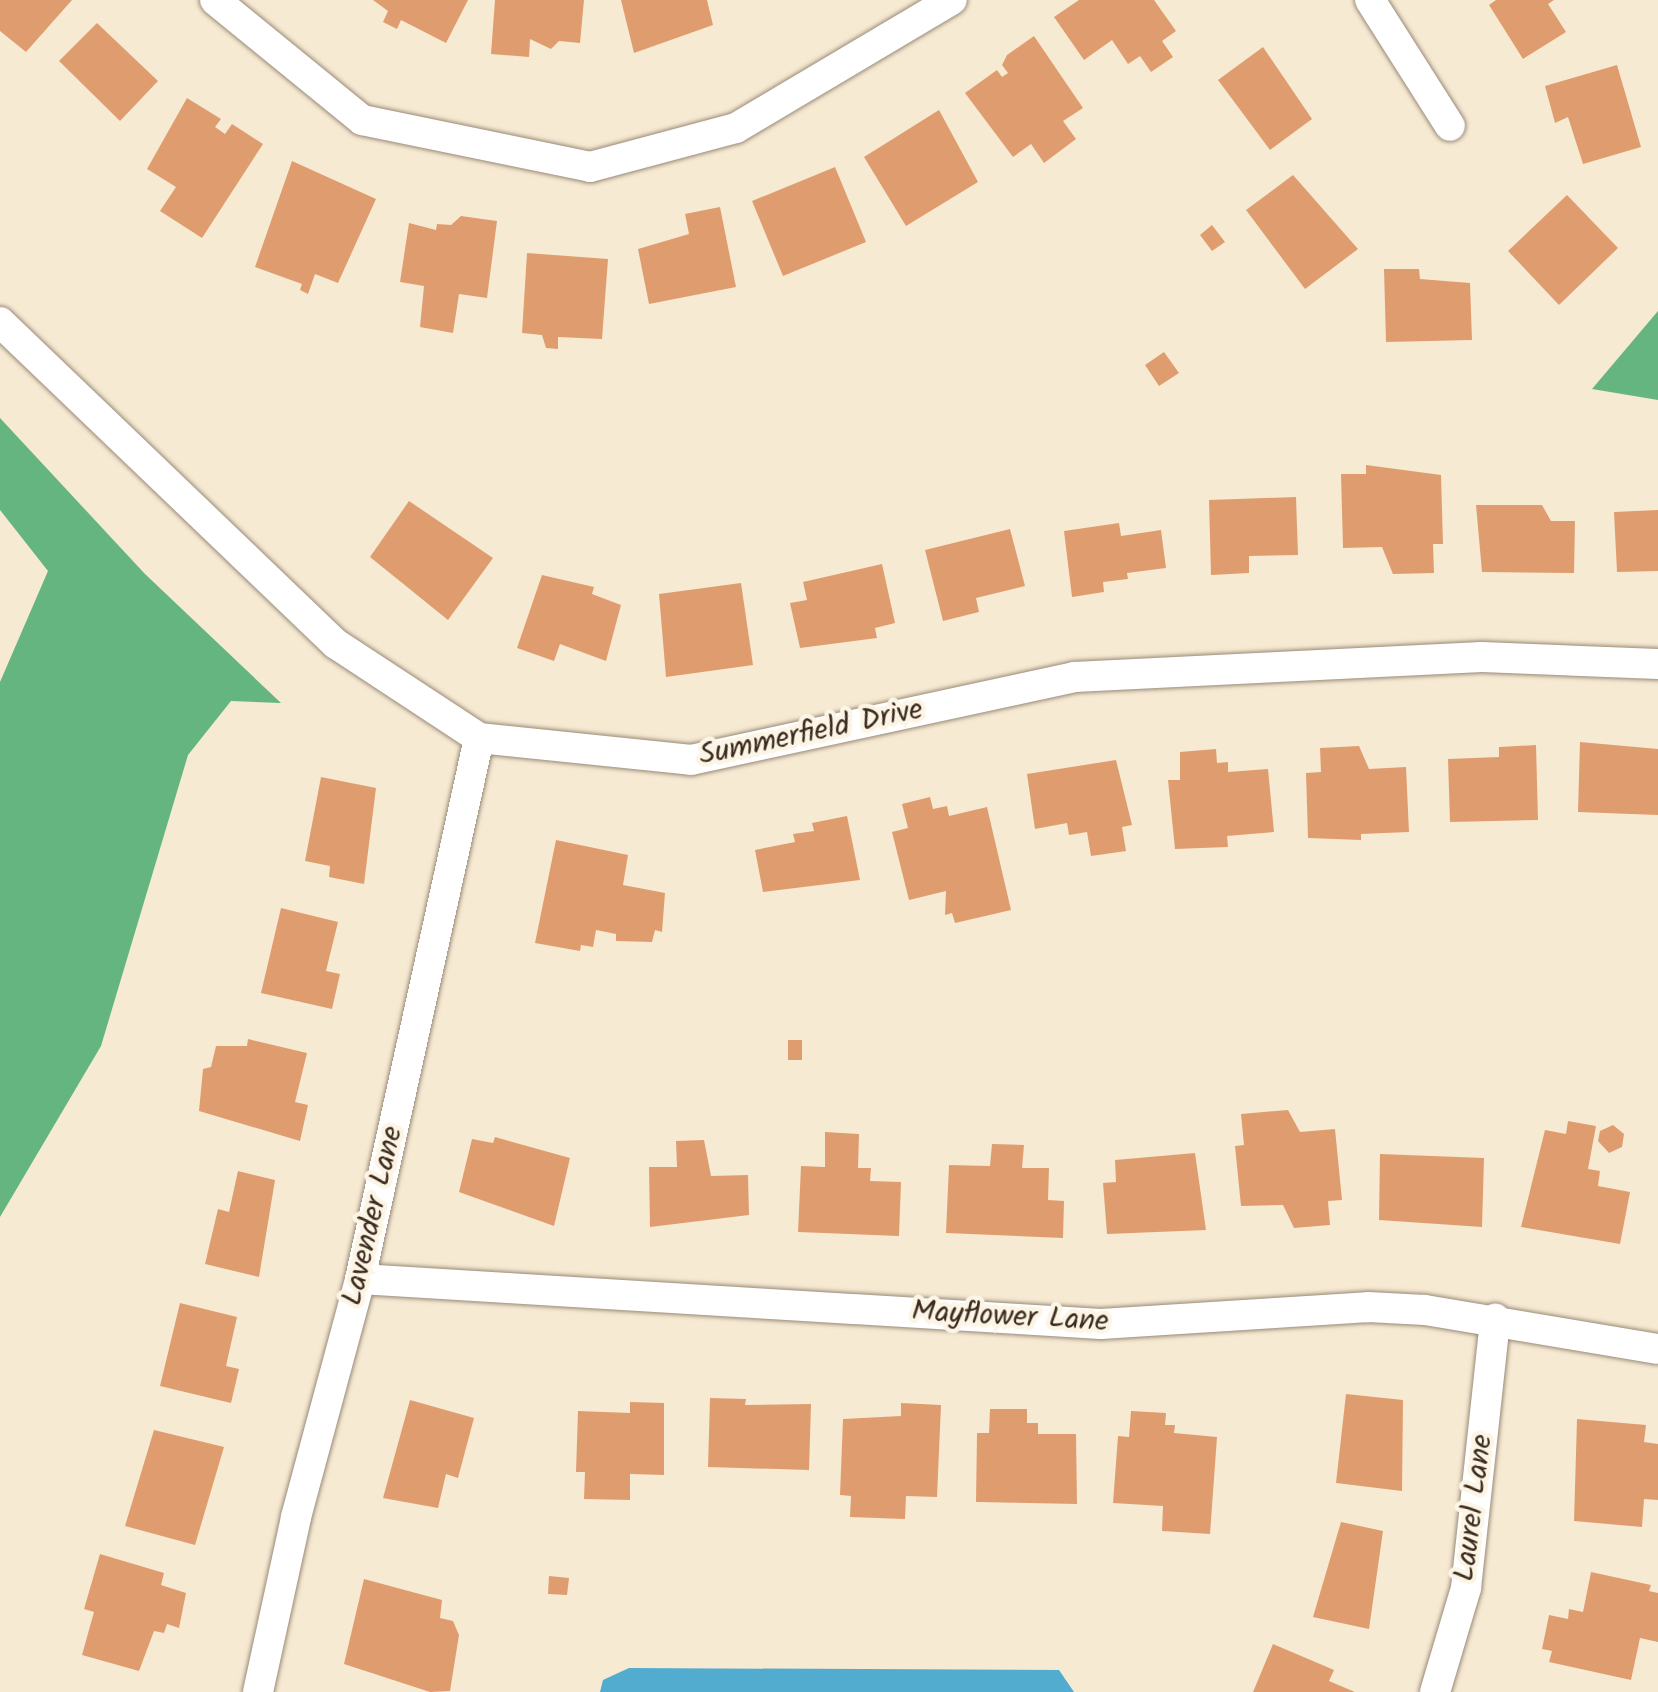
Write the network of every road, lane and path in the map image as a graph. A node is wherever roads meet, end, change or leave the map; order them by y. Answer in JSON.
{"nodes":[{"id":1,"x":215,"y":0,"type":"edge"},
{"id":2,"x":952,"y":0,"type":"edge"},
{"id":3,"x":1370,"y":0,"type":"edge"},
{"id":4,"x":1450,"y":126,"type":"dead end"},
{"id":5,"x":0,"y":322,"type":"edge"},
{"id":6,"x":1658,"y":664,"type":"edge"},
{"id":7,"x":479,"y":738,"type":"junction"},
{"id":8,"x":360,"y":1279,"type":"junction"},
{"id":9,"x":1495,"y":1320,"type":"junction"},
{"id":10,"x":1658,"y":1349,"type":"edge"},
{"id":11,"x":258,"y":1692,"type":"edge"},
{"id":12,"x":1436,"y":1692,"type":"edge"}],
"edges":[{"from":1,"to":2,"type":"street"},
{"from":3,"to":4,"type":"street"},
{"from":5,"to":7,"type":"street","name":"Summerfield Drive"},
{"from":6,"to":7,"type":"street","name":"Summerfield Drive"},
{"from":7,"to":8,"type":"street","name":"Lavender Lane"},
{"from":8,"to":9,"type":"street","name":"Mayflower Lane"},
{"from":8,"to":11,"type":"street","name":"Lavender Lane"},
{"from":9,"to":10,"type":"street","name":"Mayflower Lane"},
{"from":9,"to":12,"type":"street","name":"Laurel Lane"}]}
